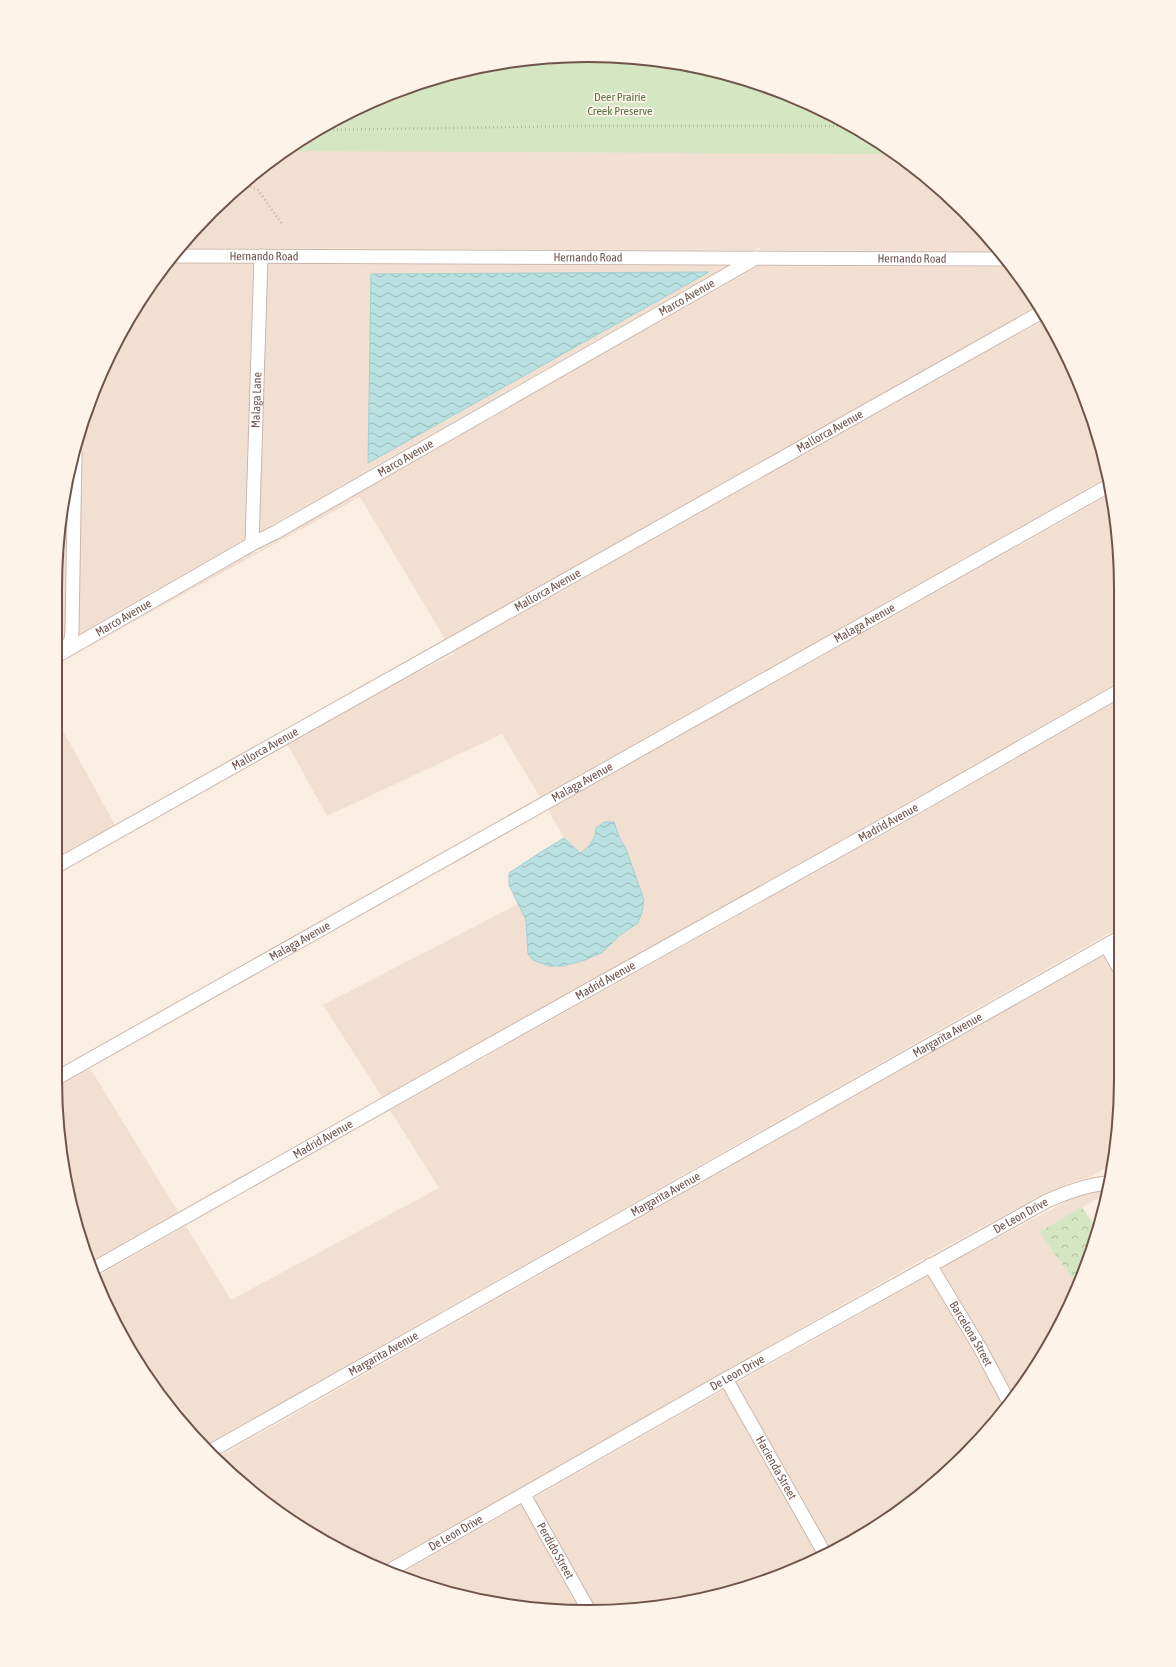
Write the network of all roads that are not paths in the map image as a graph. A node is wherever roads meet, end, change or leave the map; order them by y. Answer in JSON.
{"nodes":[{"id":1,"x":181,"y":256,"type":"edge"},
{"id":2,"x":261,"y":256,"type":"junction"},
{"id":3,"x":756,"y":258,"type":"junction"},
{"id":4,"x":998,"y":259,"type":"edge"},
{"id":5,"x":1037,"y":315,"type":"edge"},
{"id":6,"x":74,"y":478,"type":"edge"},
{"id":7,"x":1104,"y":488,"type":"edge"},
{"id":8,"x":252,"y":544,"type":"junction"},
{"id":9,"x":62,"y":651,"type":"edge"},
{"id":10,"x":62,"y":653,"type":"edge"},
{"id":11,"x":1114,"y":694,"type":"edge"},
{"id":12,"x":62,"y":863,"type":"edge"},
{"id":13,"x":1114,"y":941,"type":"edge"},
{"id":14,"x":1106,"y":945,"type":"junction"},
{"id":15,"x":1114,"y":959,"type":"edge"},
{"id":16,"x":62,"y":1075,"type":"edge"},
{"id":17,"x":1105,"y":1178,"type":"edge"},
{"id":18,"x":1104,"y":1184,"type":"edge"},
{"id":19,"x":1092,"y":1185,"type":"junction"},
{"id":20,"x":930,"y":1265,"type":"junction"},
{"id":21,"x":97,"y":1267,"type":"edge"},
{"id":22,"x":726,"y":1379,"type":"junction"},
{"id":23,"x":1006,"y":1397,"type":"edge"},
{"id":24,"x":215,"y":1450,"type":"edge"},
{"id":25,"x":524,"y":1495,"type":"junction"},
{"id":26,"x":823,"y":1550,"type":"edge"},
{"id":27,"x":394,"y":1568,"type":"edge"},
{"id":28,"x":586,"y":1605,"type":"edge"}],
"edges":[{"from":1,"to":2,"type":"street","name":"Hernando Road"},
{"from":2,"to":3,"type":"street","name":"Hernando Road"},
{"from":2,"to":8,"type":"street","name":"Malaga Lane"},
{"from":3,"to":4,"type":"street","name":"Hernando Road"},
{"from":3,"to":8,"type":"street","name":"Marco Avenue"},
{"from":5,"to":12,"type":"street","name":"Mallorca Avenue"},
{"from":6,"to":9,"type":"street"},
{"from":7,"to":16,"type":"street","name":"Malaga Avenue"},
{"from":8,"to":10,"type":"street","name":"Marco Avenue"},
{"from":11,"to":21,"type":"street","name":"Madrid Avenue"},
{"from":13,"to":14,"type":"street","name":"Margarita Avenue"},
{"from":14,"to":15,"type":"street"},
{"from":14,"to":24,"type":"street","name":"Margarita Avenue"},
{"from":17,"to":19,"type":"street","name":"De Leon Drive"},
{"from":18,"to":19,"type":"street","name":"De Leon Drive"},
{"from":19,"to":20,"type":"street","name":"De Leon Drive"},
{"from":20,"to":22,"type":"street","name":"De Leon Drive"},
{"from":20,"to":23,"type":"street","name":"Barcelona Street"},
{"from":22,"to":25,"type":"street","name":"De Leon Drive"},
{"from":22,"to":26,"type":"street","name":"Hacienda Street"},
{"from":25,"to":27,"type":"street","name":"De Leon Drive"},
{"from":25,"to":28,"type":"street","name":"Perdido Street"}]}
